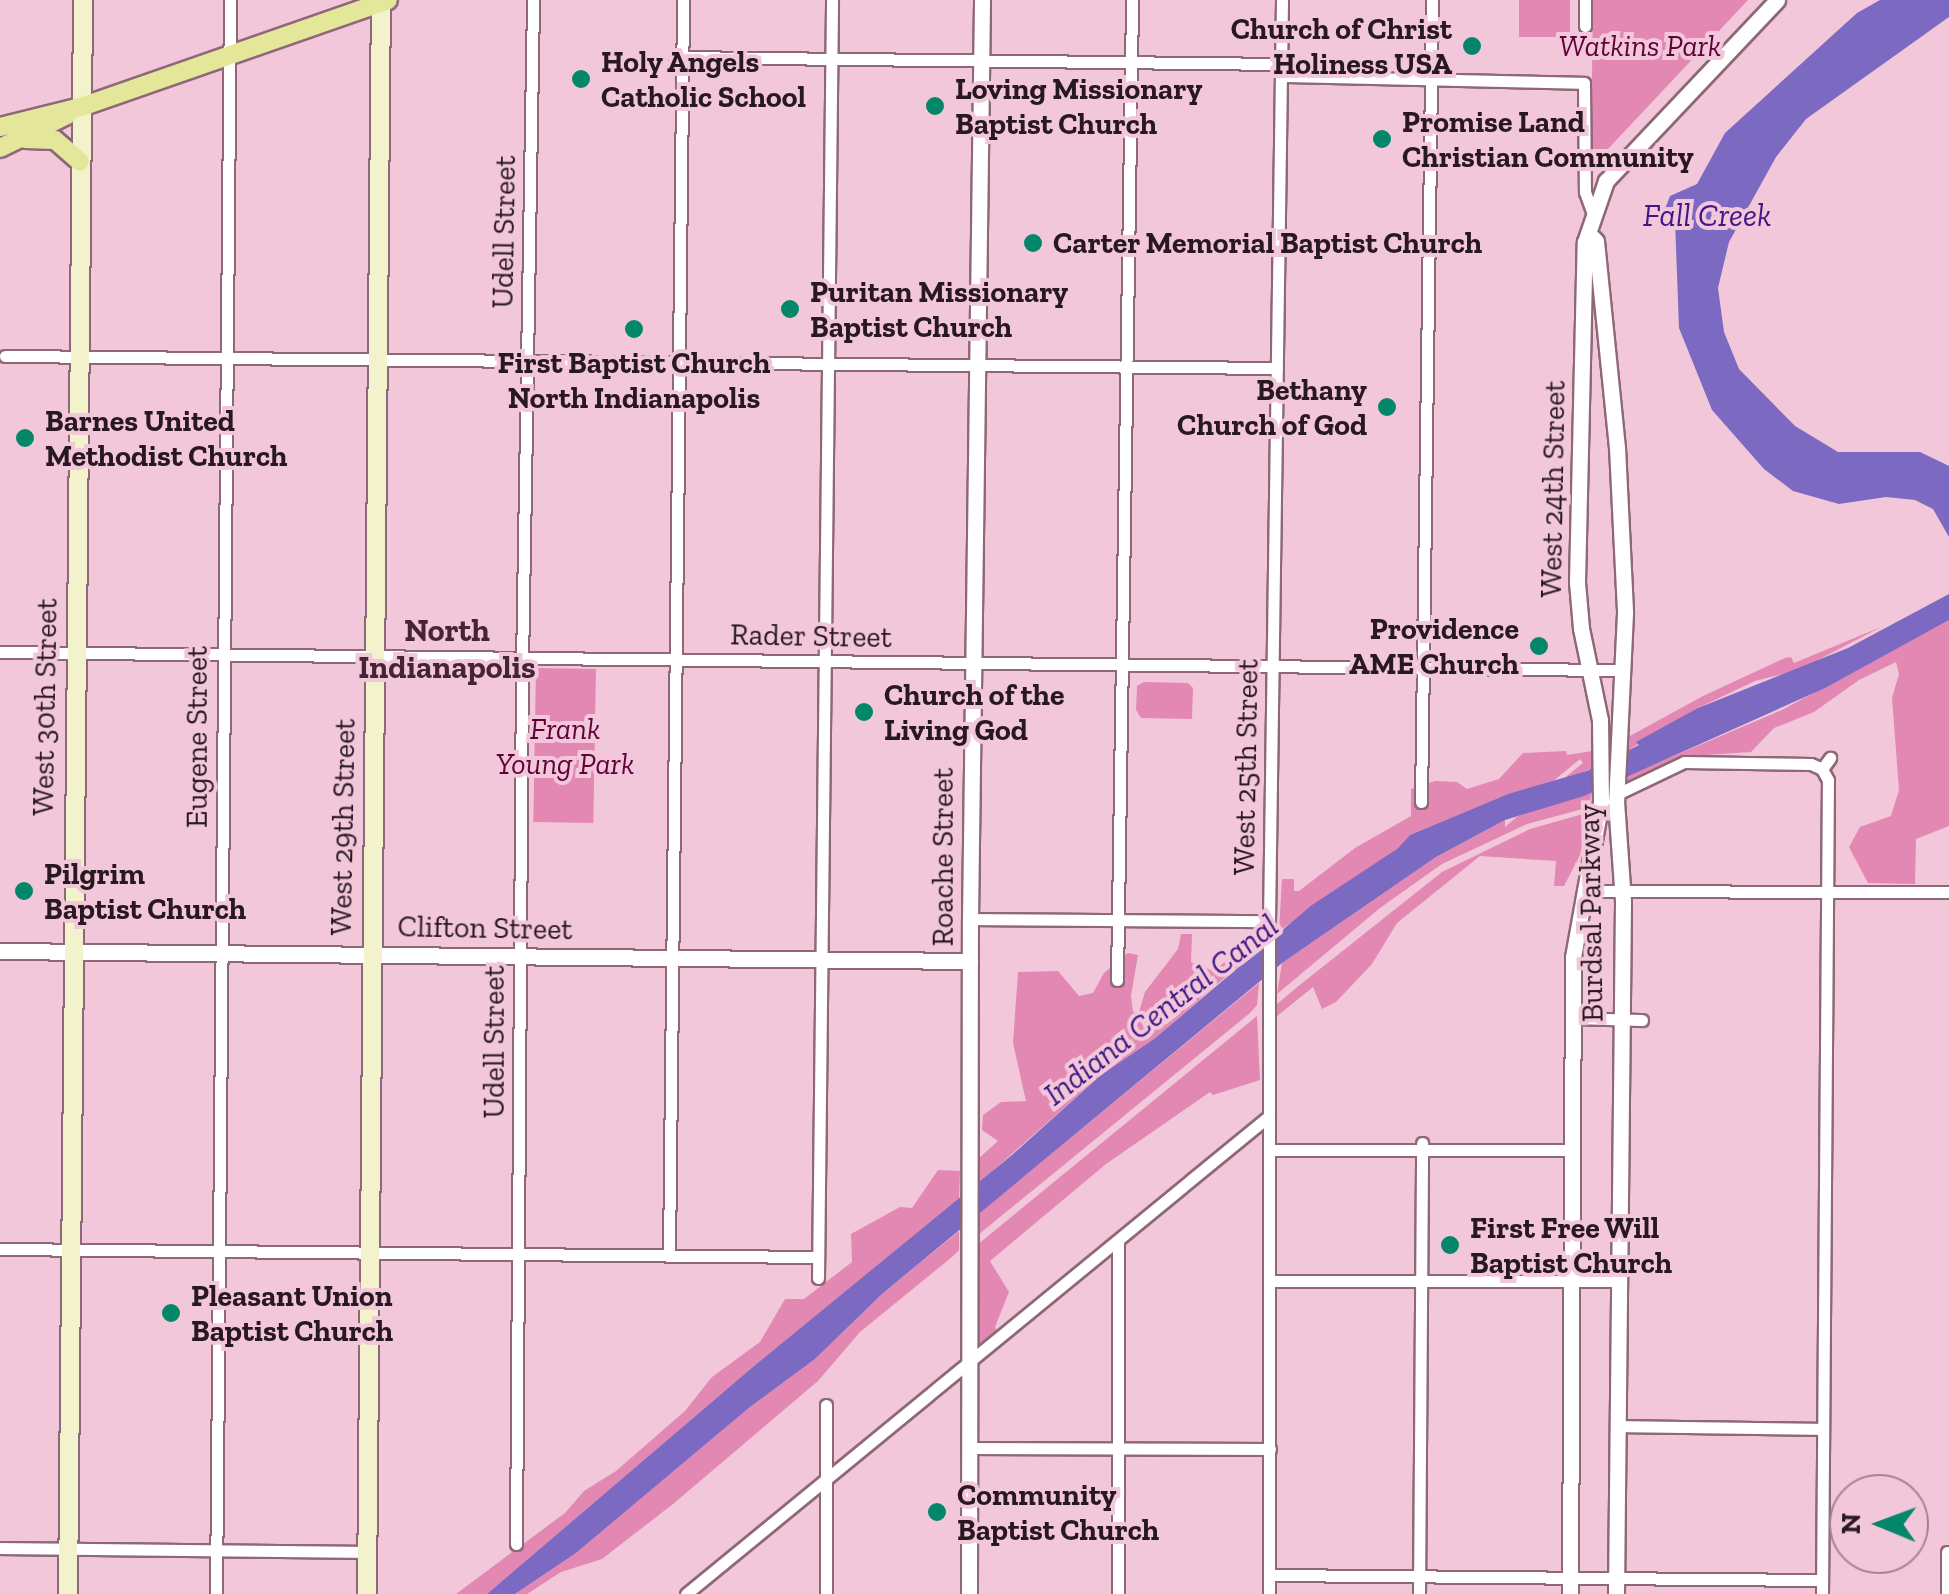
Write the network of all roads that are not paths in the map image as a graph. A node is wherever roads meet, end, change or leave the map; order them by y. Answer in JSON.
{"nodes":[{"id":1,"x":83,"y":0,"type":"edge"},
{"id":2,"x":230,"y":0,"type":"edge"},
{"id":3,"x":533,"y":0,"type":"edge"},
{"id":4,"x":683,"y":0,"type":"edge"},
{"id":5,"x":832,"y":0,"type":"edge"},
{"id":6,"x":982,"y":0,"type":"edge"},
{"id":7,"x":1132,"y":0,"type":"edge"},
{"id":8,"x":1282,"y":0,"type":"edge"},
{"id":9,"x":1432,"y":0,"type":"edge"},
{"id":10,"x":1585,"y":0,"type":"edge"},
{"id":11,"x":1776,"y":0,"type":"edge"},
{"id":12,"x":383,"y":1,"type":"edge"},
{"id":13,"x":1585,"y":26,"type":"dead end"},
{"id":14,"x":229,"y":56,"type":"junction"},
{"id":15,"x":678,"y":58,"type":"junction"},
{"id":16,"x":832,"y":60,"type":"junction"},
{"id":17,"x":981,"y":60,"type":"junction"},
{"id":18,"x":1131,"y":63,"type":"junction"},
{"id":19,"x":1281,"y":70,"type":"junction"},
{"id":20,"x":1432,"y":80,"type":"junction"},
{"id":21,"x":81,"y":107,"type":"junction"},
{"id":22,"x":0,"y":127,"type":"edge"},
{"id":23,"x":24,"y":139,"type":"junction"},
{"id":24,"x":0,"y":148,"type":"edge"},
{"id":25,"x":80,"y":162,"type":"junction"},
{"id":26,"x":1592,"y":211,"type":"junction"},
{"id":27,"x":1590,"y":234,"type":"junction"},
{"id":28,"x":5,"y":356,"type":"dead end"},
{"id":29,"x":226,"y":356,"type":"junction"},
{"id":30,"x":376,"y":357,"type":"junction"},
{"id":31,"x":78,"y":358,"type":"junction"},
{"id":32,"x":527,"y":359,"type":"junction"},
{"id":33,"x":676,"y":361,"type":"junction"},
{"id":34,"x":827,"y":363,"type":"junction"},
{"id":35,"x":978,"y":364,"type":"junction"},
{"id":36,"x":1126,"y":366,"type":"junction"},
{"id":37,"x":1277,"y":368,"type":"junction"},
{"id":38,"x":0,"y":652,"type":"edge"},
{"id":39,"x":74,"y":653,"type":"junction"},
{"id":40,"x":222,"y":654,"type":"junction"},
{"id":41,"x":372,"y":656,"type":"junction"},
{"id":42,"x":522,"y":658,"type":"junction"},
{"id":43,"x":672,"y":660,"type":"junction"},
{"id":44,"x":822,"y":661,"type":"junction"},
{"id":45,"x":972,"y":663,"type":"junction"},
{"id":46,"x":1121,"y":665,"type":"junction"},
{"id":47,"x":1272,"y":666,"type":"junction"},
{"id":48,"x":1422,"y":668,"type":"junction"},
{"id":49,"x":1590,"y":670,"type":"junction"},
{"id":50,"x":1621,"y":670,"type":"junction"},
{"id":51,"x":1606,"y":743,"type":"junction"},
{"id":52,"x":1617,"y":789,"type":"junction"},
{"id":53,"x":1421,"y":802,"type":"dead end"},
{"id":54,"x":1584,"y":891,"type":"junction"},
{"id":55,"x":1827,"y":892,"type":"junction"},
{"id":56,"x":1949,"y":892,"type":"edge"},
{"id":57,"x":1623,"y":893,"type":"junction"},
{"id":58,"x":970,"y":918,"type":"junction"},
{"id":59,"x":1117,"y":920,"type":"junction"},
{"id":60,"x":1269,"y":925,"type":"junction"},
{"id":61,"x":0,"y":950,"type":"edge"},
{"id":62,"x":71,"y":952,"type":"junction"},
{"id":63,"x":221,"y":953,"type":"junction"},
{"id":64,"x":369,"y":954,"type":"junction"},
{"id":65,"x":520,"y":956,"type":"junction"},
{"id":66,"x":671,"y":957,"type":"junction"},
{"id":67,"x":820,"y":959,"type":"junction"},
{"id":68,"x":970,"y":961,"type":"junction"},
{"id":69,"x":1117,"y":980,"type":"dead end"},
{"id":70,"x":1573,"y":1018,"type":"junction"},
{"id":71,"x":1620,"y":1018,"type":"junction"},
{"id":72,"x":1642,"y":1020,"type":"dead end"},
{"id":73,"x":1270,"y":1116,"type":"junction"},
{"id":74,"x":1422,"y":1147,"type":"junction"},
{"id":75,"x":1269,"y":1150,"type":"junction"},
{"id":76,"x":1573,"y":1150,"type":"junction"},
{"id":77,"x":1118,"y":1241,"type":"junction"},
{"id":78,"x":0,"y":1248,"type":"edge"},
{"id":79,"x":70,"y":1250,"type":"junction"},
{"id":80,"x":219,"y":1252,"type":"junction"},
{"id":81,"x":368,"y":1252,"type":"junction"},
{"id":82,"x":518,"y":1254,"type":"junction"},
{"id":83,"x":669,"y":1255,"type":"junction"},
{"id":84,"x":818,"y":1258,"type":"junction"},
{"id":85,"x":818,"y":1278,"type":"dead end"},
{"id":86,"x":1270,"y":1281,"type":"junction"},
{"id":87,"x":1420,"y":1281,"type":"junction"},
{"id":88,"x":1572,"y":1281,"type":"junction"},
{"id":89,"x":1618,"y":1282,"type":"junction"},
{"id":90,"x":969,"y":1362,"type":"junction"},
{"id":91,"x":826,"y":1405,"type":"dead end"},
{"id":92,"x":1618,"y":1426,"type":"junction"},
{"id":93,"x":1823,"y":1429,"type":"junction"},
{"id":94,"x":969,"y":1448,"type":"junction"},
{"id":95,"x":1119,"y":1448,"type":"junction"},
{"id":96,"x":1270,"y":1449,"type":"junction"},
{"id":97,"x":826,"y":1479,"type":"junction"},
{"id":98,"x":516,"y":1544,"type":"dead end"},
{"id":99,"x":0,"y":1548,"type":"edge"},
{"id":100,"x":68,"y":1548,"type":"junction"},
{"id":101,"x":217,"y":1550,"type":"junction"},
{"id":102,"x":367,"y":1552,"type":"junction"},
{"id":103,"x":1947,"y":1552,"type":"edge"},
{"id":104,"x":1269,"y":1575,"type":"junction"},
{"id":105,"x":1419,"y":1576,"type":"junction"},
{"id":106,"x":1822,"y":1580,"type":"junction"},
{"id":107,"x":1570,"y":1586,"type":"edge"},
{"id":108,"x":1616,"y":1586,"type":"edge"},
{"id":109,"x":68,"y":1594,"type":"edge"},
{"id":110,"x":216,"y":1594,"type":"edge"},
{"id":111,"x":367,"y":1594,"type":"edge"},
{"id":112,"x":686,"y":1594,"type":"edge"},
{"id":113,"x":826,"y":1594,"type":"edge"},
{"id":114,"x":969,"y":1594,"type":"edge"},
{"id":115,"x":1118,"y":1594,"type":"edge"},
{"id":116,"x":1269,"y":1594,"type":"edge"},
{"id":117,"x":1419,"y":1594,"type":"edge"},
{"id":118,"x":1822,"y":1594,"type":"edge"},
{"id":119,"x":1947,"y":1594,"type":"edge"}],
"edges":[{"from":1,"to":21,"type":"main road","name":"West 30th Street"},
{"from":2,"to":14,"type":"street","name":"Eugene Street"},
{"from":3,"to":32,"type":"street","name":"Udell Street"},
{"from":4,"to":15,"type":"street"},
{"from":5,"to":16,"type":"street"},
{"from":6,"to":17,"type":"street","name":"Roache Street"},
{"from":7,"to":18,"type":"street"},
{"from":8,"to":19,"type":"street","name":"West 25th Street"},
{"from":9,"to":20,"type":"street"},
{"from":10,"to":13,"type":"street"},
{"from":11,"to":26,"type":"street"},
{"from":12,"to":14,"type":"main road"},
{"from":12,"to":30,"type":"main road","name":"West 29th Street"},
{"from":14,"to":21,"type":"main road"},
{"from":14,"to":29,"type":"street","name":"Eugene Street"},
{"from":15,"to":16,"type":"street"},
{"from":15,"to":33,"type":"street"},
{"from":16,"to":17,"type":"street"},
{"from":16,"to":34,"type":"street"},
{"from":17,"to":18,"type":"street"},
{"from":17,"to":35,"type":"street","name":"Roache Street"},
{"from":18,"to":19,"type":"street"},
{"from":18,"to":36,"type":"street"},
{"from":19,"to":20,"type":"street"},
{"from":19,"to":37,"type":"street","name":"West 25th Street"},
{"from":20,"to":26,"type":"street"},
{"from":20,"to":48,"type":"street"},
{"from":21,"to":22,"type":"main road"},
{"from":21,"to":23,"type":"main road"},
{"from":21,"to":25,"type":"main road","name":"West 30th Street"},
{"from":23,"to":24,"type":"main road"},
{"from":23,"to":25,"type":"main road"},
{"from":25,"to":31,"type":"main road","name":"West 30th Street"},
{"from":26,"to":27,"type":"street"},
{"from":27,"to":49,"type":"street","name":"West 24th Street"},
{"from":27,"to":50,"type":"street","name":"Burdsal Parkway"},
{"from":28,"to":31,"type":"street"},
{"from":29,"to":30,"type":"street"},
{"from":29,"to":31,"type":"street"},
{"from":29,"to":40,"type":"street","name":"Eugene Street"},
{"from":30,"to":32,"type":"street"},
{"from":30,"to":41,"type":"main road","name":"West 29th Street"},
{"from":31,"to":39,"type":"main road","name":"West 30th Street"},
{"from":32,"to":33,"type":"street"},
{"from":32,"to":42,"type":"street","name":"Udell Street"},
{"from":33,"to":34,"type":"street"},
{"from":33,"to":43,"type":"street"},
{"from":34,"to":35,"type":"street"},
{"from":34,"to":44,"type":"street"},
{"from":35,"to":36,"type":"street"},
{"from":35,"to":45,"type":"street","name":"Roache Street"},
{"from":36,"to":37,"type":"street"},
{"from":36,"to":46,"type":"street"},
{"from":37,"to":47,"type":"street","name":"West 25th Street"},
{"from":38,"to":39,"type":"street","name":"Rader Street"},
{"from":39,"to":40,"type":"street","name":"Rader Street"},
{"from":39,"to":62,"type":"main road","name":"West 30th Street"},
{"from":40,"to":41,"type":"street","name":"Rader Street"},
{"from":40,"to":63,"type":"street","name":"Eugene Street"},
{"from":41,"to":42,"type":"street","name":"Rader Street"},
{"from":41,"to":64,"type":"main road","name":"West 29th Street"},
{"from":42,"to":43,"type":"street","name":"Rader Street"},
{"from":42,"to":65,"type":"street","name":"Udell Street"},
{"from":43,"to":44,"type":"street","name":"Rader Street"},
{"from":43,"to":66,"type":"street"},
{"from":44,"to":45,"type":"street","name":"Rader Street"},
{"from":44,"to":67,"type":"street"},
{"from":45,"to":46,"type":"street","name":"Rader Street"},
{"from":45,"to":58,"type":"street","name":"Roache Street"},
{"from":46,"to":47,"type":"street","name":"Rader Street"},
{"from":46,"to":59,"type":"street"},
{"from":47,"to":48,"type":"street","name":"Rader Street"},
{"from":47,"to":60,"type":"street","name":"West 25th Street"},
{"from":48,"to":49,"type":"street","name":"Rader Street"},
{"from":48,"to":53,"type":"street"},
{"from":49,"to":50,"type":"street","name":"Rader Street"},
{"from":49,"to":51,"type":"street","name":"West 24th Street"},
{"from":50,"to":51,"type":"street","name":"Burdsal Parkway"},
{"from":51,"to":52,"type":"street","name":"Burdsal Parkway"},
{"from":51,"to":54,"type":"street","name":"Burdsal Parkway"},
{"from":52,"to":55,"type":"street"},
{"from":52,"to":57,"type":"street","name":"Burdsal Parkway"},
{"from":54,"to":57,"type":"street"},
{"from":54,"to":70,"type":"street","name":"Burdsal Parkway"},
{"from":55,"to":56,"type":"street"},
{"from":55,"to":57,"type":"street"},
{"from":55,"to":93,"type":"street"},
{"from":57,"to":71,"type":"street","name":"Burdsal Parkway"},
{"from":58,"to":59,"type":"street"},
{"from":58,"to":68,"type":"street","name":"Roache Street"},
{"from":59,"to":60,"type":"street"},
{"from":59,"to":69,"type":"street"},
{"from":60,"to":73,"type":"street","name":"West 25th Street"},
{"from":61,"to":62,"type":"street","name":"Clifton Street"},
{"from":62,"to":63,"type":"street","name":"Clifton Street"},
{"from":62,"to":79,"type":"main road","name":"West 30th Street"},
{"from":63,"to":64,"type":"street","name":"Clifton Street"},
{"from":63,"to":80,"type":"street","name":"Eugene Street"},
{"from":64,"to":65,"type":"street","name":"Clifton Street"},
{"from":64,"to":81,"type":"main road","name":"West 29th Street"},
{"from":65,"to":66,"type":"street","name":"Clifton Street"},
{"from":65,"to":82,"type":"street","name":"Udell Street"},
{"from":66,"to":67,"type":"street","name":"Clifton Street"},
{"from":66,"to":83,"type":"street"},
{"from":67,"to":68,"type":"street","name":"Clifton Street"},
{"from":67,"to":84,"type":"street"},
{"from":68,"to":90,"type":"street","name":"Roache Street"},
{"from":70,"to":71,"type":"street"},
{"from":70,"to":76,"type":"street","name":"Burdsal Parkway"},
{"from":71,"to":72,"type":"street"},
{"from":71,"to":89,"type":"street","name":"Burdsal Parkway"},
{"from":73,"to":75,"type":"street","name":"West 25th Street"},
{"from":73,"to":77,"type":"street"},
{"from":74,"to":75,"type":"street"},
{"from":74,"to":76,"type":"street"},
{"from":74,"to":87,"type":"street"},
{"from":75,"to":86,"type":"street","name":"West 25th Street"},
{"from":76,"to":88,"type":"street","name":"Burdsal Parkway"},
{"from":77,"to":90,"type":"street"},
{"from":77,"to":95,"type":"street"},
{"from":78,"to":79,"type":"street"},
{"from":79,"to":80,"type":"street"},
{"from":79,"to":100,"type":"main road","name":"West 30th Street"},
{"from":80,"to":81,"type":"street"},
{"from":80,"to":101,"type":"street","name":"Eugene Street"},
{"from":81,"to":82,"type":"street"},
{"from":81,"to":102,"type":"main road","name":"West 29th Street"},
{"from":82,"to":83,"type":"street"},
{"from":82,"to":98,"type":"street","name":"Udell Street"},
{"from":83,"to":84,"type":"street"},
{"from":84,"to":85,"type":"street"},
{"from":86,"to":87,"type":"street"},
{"from":86,"to":96,"type":"street","name":"West 25th Street"},
{"from":87,"to":88,"type":"street"},
{"from":87,"to":105,"type":"street"},
{"from":88,"to":89,"type":"street"},
{"from":88,"to":107,"type":"street","name":"Burdsal Parkway"},
{"from":89,"to":92,"type":"street","name":"Burdsal Parkway"},
{"from":90,"to":94,"type":"street","name":"Roache Street"},
{"from":90,"to":97,"type":"street"},
{"from":91,"to":97,"type":"street"},
{"from":92,"to":93,"type":"street"},
{"from":92,"to":108,"type":"street","name":"Burdsal Parkway"},
{"from":93,"to":106,"type":"street"},
{"from":94,"to":95,"type":"street"},
{"from":94,"to":114,"type":"street","name":"Roache Street"},
{"from":95,"to":96,"type":"street"},
{"from":95,"to":115,"type":"street"},
{"from":96,"to":104,"type":"street","name":"West 25th Street"},
{"from":97,"to":112,"type":"street"},
{"from":97,"to":113,"type":"street"},
{"from":99,"to":100,"type":"street"},
{"from":100,"to":101,"type":"street"},
{"from":100,"to":109,"type":"main road","name":"West 30th Street"},
{"from":101,"to":102,"type":"street"},
{"from":101,"to":110,"type":"street","name":"Eugene Street"},
{"from":102,"to":111,"type":"main road","name":"West 29th Street"},
{"from":103,"to":119,"type":"street"},
{"from":104,"to":105,"type":"street"},
{"from":104,"to":116,"type":"street","name":"West 25th Street"},
{"from":105,"to":107,"type":"street"},
{"from":105,"to":117,"type":"street"},
{"from":106,"to":108,"type":"street"},
{"from":106,"to":118,"type":"street"},
{"from":107,"to":108,"type":"street"}]}
